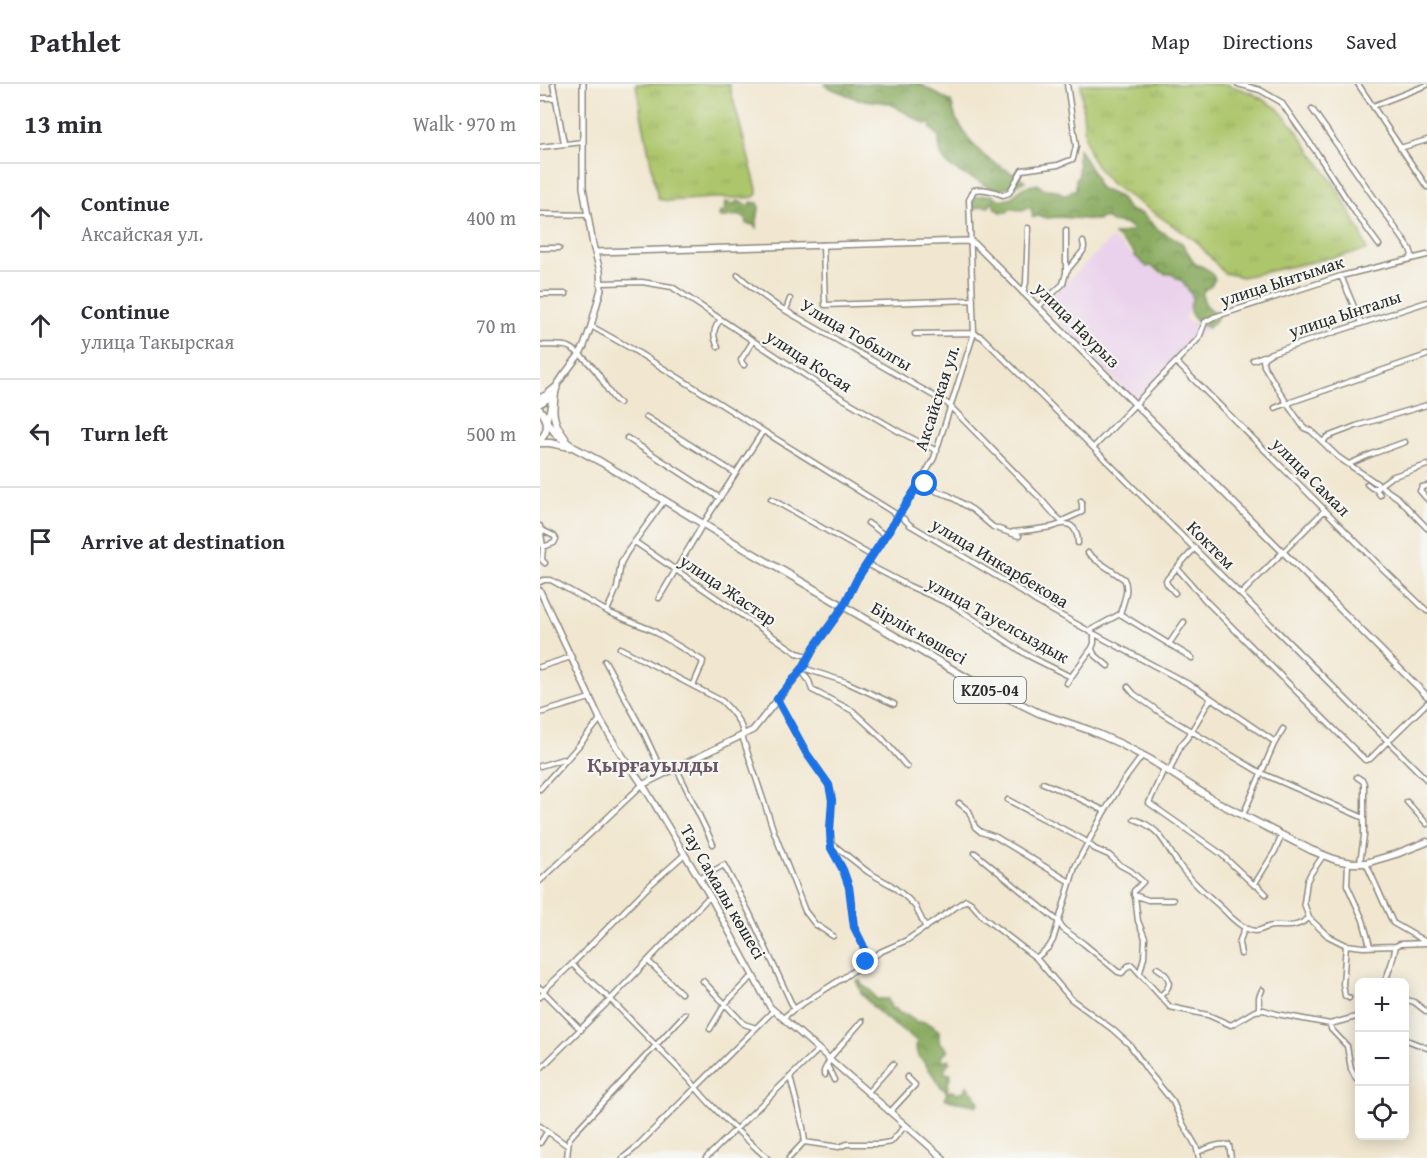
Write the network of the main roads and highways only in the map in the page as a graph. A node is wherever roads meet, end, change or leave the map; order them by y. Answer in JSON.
{"nodes":[{"id":1,"x":556,"y":388,"type":"joint"},
{"id":2,"x":540,"y":399,"type":"edge"},
{"id":3,"x":540,"y":410,"type":"edge"},
{"id":4,"x":547,"y":422,"type":"junction"},
{"id":5,"x":540,"y":442,"type":"edge"},
{"id":6,"x":573,"y":447,"type":"junction"},
{"id":7,"x":1427,"y":842,"type":"edge"}],
"edges":[{"from":1,"to":2,"type":"highway"},
{"from":1,"to":6,"type":"main road"},
{"from":3,"to":4,"type":"main road","number":"KZ05-04"},
{"from":4,"to":5,"type":"main road","number":"KZ05-04"},
{"from":4,"to":6,"type":"main road","number":"KZ05-04"},
{"from":5,"to":6,"type":"main road","number":"KZ05-04"},
{"from":6,"to":7,"type":"main road","name":"Бірлік көшесі","number":"KZ05-04"}]}
